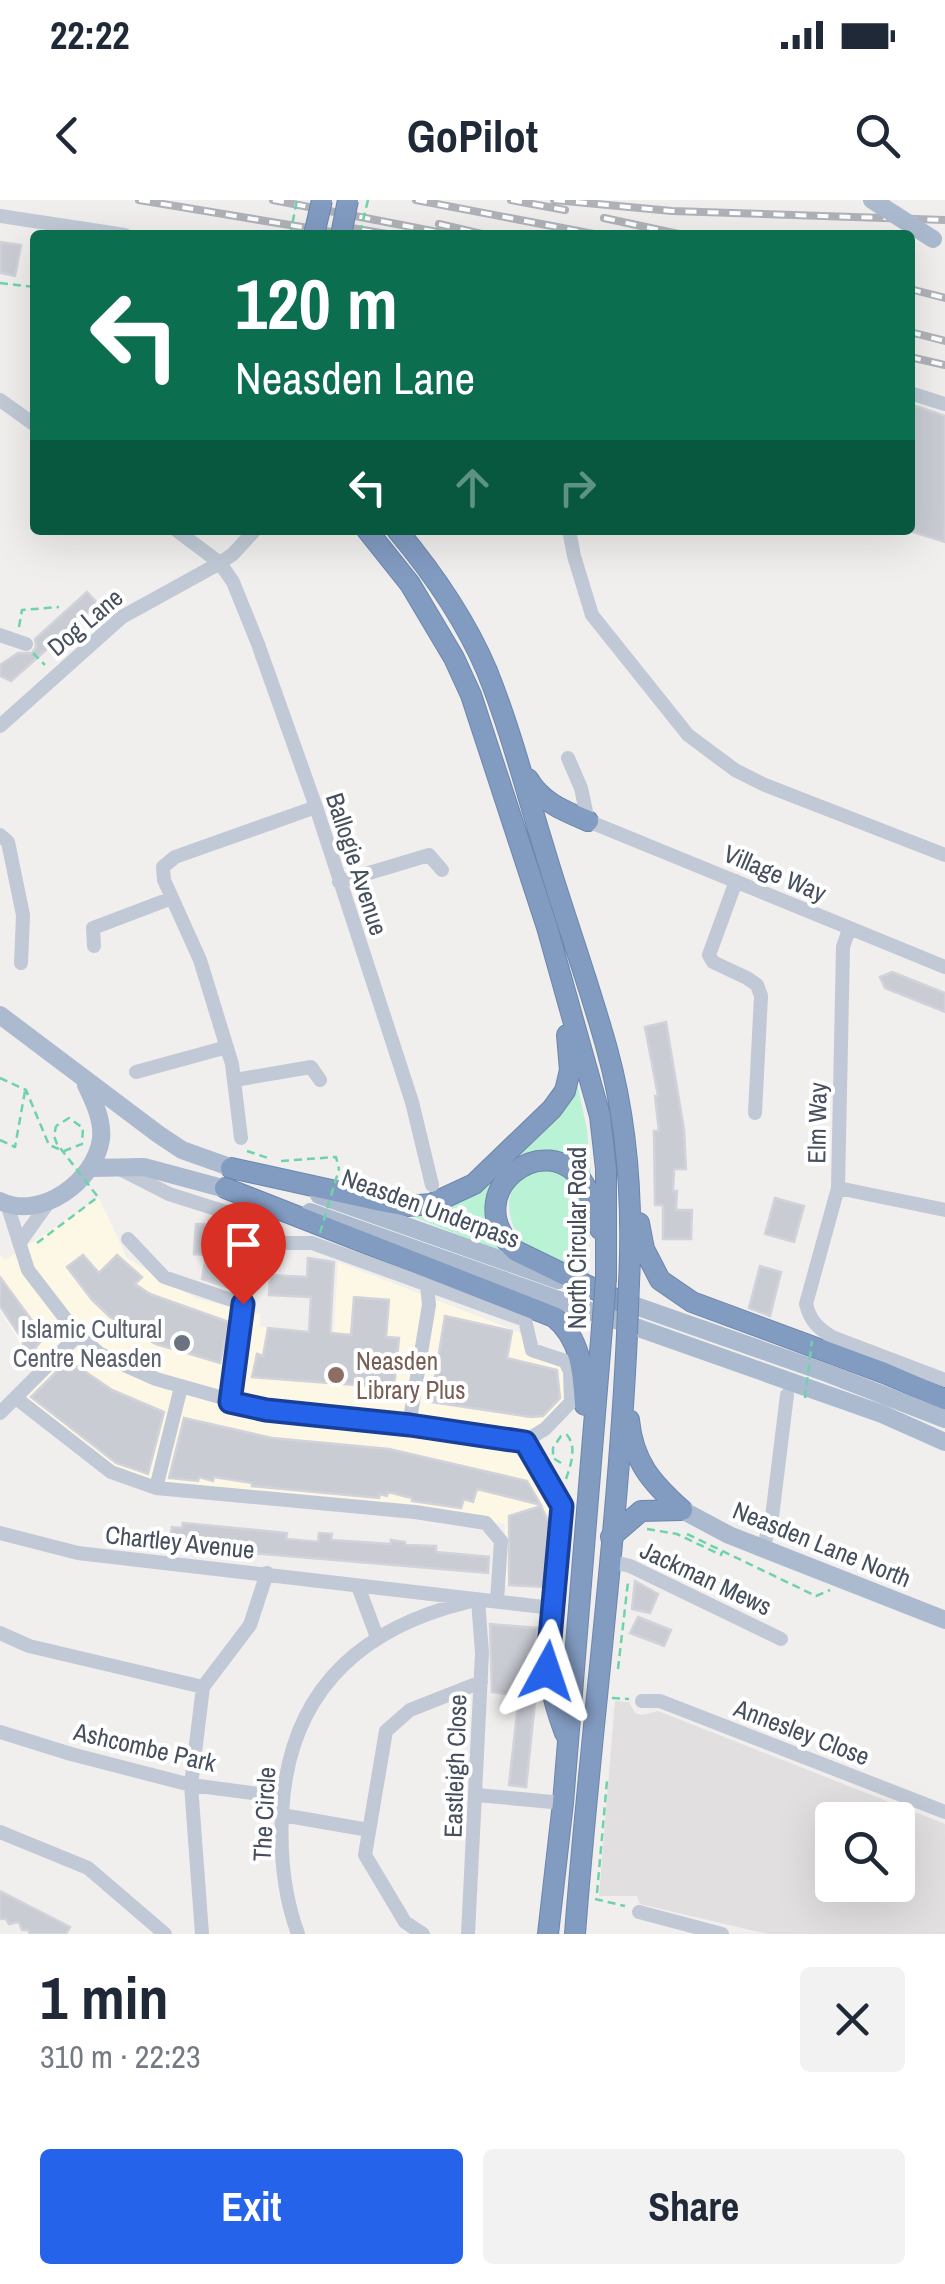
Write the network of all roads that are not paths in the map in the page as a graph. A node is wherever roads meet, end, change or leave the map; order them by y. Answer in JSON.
{"nodes":[{"id":1,"x":322,"y":200,"type":"edge"},
{"id":2,"x":348,"y":200,"type":"edge"},
{"id":3,"x":872,"y":200,"type":"edge"},
{"id":4,"x":0,"y":216,"type":"edge"},
{"id":5,"x":92,"y":230,"type":"edge"},
{"id":6,"x":315,"y":230,"type":"edge"},
{"id":7,"x":342,"y":230,"type":"edge"},
{"id":8,"x":939,"y":242,"type":"edge"},
{"id":9,"x":915,"y":395,"type":"edge"},
{"id":10,"x":0,"y":400,"type":"edge"},
{"id":11,"x":945,"y":404,"type":"edge"},
{"id":12,"x":30,"y":422,"type":"edge"},
{"id":13,"x":183,"y":535,"type":"edge"},
{"id":14,"x":251,"y":535,"type":"edge"},
{"id":15,"x":370,"y":535,"type":"edge"},
{"id":16,"x":402,"y":535,"type":"edge"},
{"id":17,"x":570,"y":535,"type":"edge"},
{"id":18,"x":220,"y":563,"type":"junction"},
{"id":19,"x":0,"y":635,"type":"edge"},
{"id":20,"x":21,"y":641,"type":"road end"},
{"id":21,"x":0,"y":726,"type":"edge"},
{"id":22,"x":568,"y":758,"type":"dead end"},
{"id":23,"x":520,"y":764,"type":"junction"},
{"id":24,"x":316,"y":807,"type":"junction"},
{"id":25,"x":588,"y":822,"type":"junction"},
{"id":26,"x":0,"y":835,"type":"edge"},
{"id":27,"x":543,"y":846,"type":"junction"},
{"id":28,"x":945,"y":856,"type":"edge"},
{"id":29,"x":442,"y":870,"type":"dead end"},
{"id":30,"x":736,"y":881,"type":"junction"},
{"id":31,"x":339,"y":882,"type":"junction"},
{"id":32,"x":172,"y":898,"type":"junction"},
{"id":33,"x":547,"y":927,"type":"junction"},
{"id":34,"x":849,"y":929,"type":"junction"},
{"id":35,"x":94,"y":946,"type":"dead end"},
{"id":36,"x":21,"y":963,"type":"dead end"},
{"id":37,"x":945,"y":966,"type":"edge"},
{"id":38,"x":0,"y":1015,"type":"edge"},
{"id":39,"x":226,"y":1048,"type":"junction"},
{"id":40,"x":136,"y":1072,"type":"dead end"},
{"id":41,"x":84,"y":1080,"type":"junction"},
{"id":42,"x":235,"y":1080,"type":"junction"},
{"id":43,"x":320,"y":1080,"type":"dead end"},
{"id":44,"x":755,"y":1113,"type":"dead end"},
{"id":45,"x":625,"y":1137,"type":"junction"},
{"id":46,"x":242,"y":1138,"type":"road end"},
{"id":47,"x":118,"y":1168,"type":"junction"},
{"id":48,"x":94,"y":1177,"type":"junction"},
{"id":49,"x":228,"y":1178,"type":"junction"},
{"id":50,"x":432,"y":1185,"type":"dead end"},
{"id":51,"x":838,"y":1188,"type":"junction"},
{"id":52,"x":4,"y":1203,"type":"edge"},
{"id":53,"x":48,"y":1203,"type":"junction"},
{"id":54,"x":945,"y":1210,"type":"edge"},
{"id":55,"x":128,"y":1239,"type":"dead end"},
{"id":56,"x":20,"y":1241,"type":"junction"},
{"id":57,"x":265,"y":1246,"type":"junction"},
{"id":58,"x":606,"y":1269,"type":"junction"},
{"id":59,"x":426,"y":1284,"type":"junction"},
{"id":60,"x":623,"y":1291,"type":"junction"},
{"id":61,"x":243,"y":1304,"type":"junction"},
{"id":62,"x":78,"y":1335,"type":"junction"},
{"id":63,"x":625,"y":1363,"type":"junction"},
{"id":64,"x":945,"y":1380,"type":"edge"},
{"id":65,"x":182,"y":1388,"type":"junction"},
{"id":66,"x":787,"y":1395,"type":"dead end"},
{"id":67,"x":16,"y":1398,"type":"junction"},
{"id":68,"x":945,"y":1399,"type":"edge"},
{"id":69,"x":230,"y":1402,"type":"junction"},
{"id":70,"x":0,"y":1413,"type":"edge"},
{"id":71,"x":945,"y":1419,"type":"edge"},
{"id":72,"x":410,"y":1425,"type":"junction"},
{"id":73,"x":525,"y":1442,"type":"junction"},
{"id":74,"x":945,"y":1442,"type":"edge"},
{"id":75,"x":156,"y":1488,"type":"junction"},
{"id":76,"x":586,"y":1506,"type":"junction"},
{"id":77,"x":682,"y":1510,"type":"junction"},
{"id":78,"x":0,"y":1533,"type":"edge"},
{"id":79,"x":611,"y":1537,"type":"junction"},
{"id":80,"x":763,"y":1549,"type":"junction"},
{"id":81,"x":610,"y":1560,"type":"junction"},
{"id":82,"x":267,"y":1573,"type":"junction"},
{"id":83,"x":358,"y":1586,"type":"junction"},
{"id":84,"x":478,"y":1600,"type":"junction"},
{"id":85,"x":497,"y":1601,"type":"junction"},
{"id":86,"x":552,"y":1608,"type":"junction"},
{"id":87,"x":945,"y":1620,"type":"edge"},
{"id":88,"x":0,"y":1633,"type":"edge"},
{"id":89,"x":377,"y":1638,"type":"junction"},
{"id":90,"x":781,"y":1639,"type":"dead end"},
{"id":91,"x":481,"y":1682,"type":"junction"},
{"id":92,"x":203,"y":1687,"type":"junction"},
{"id":93,"x":636,"y":1700,"type":"road end"},
{"id":94,"x":0,"y":1732,"type":"edge"},
{"id":95,"x":568,"y":1740,"type":"junction"},
{"id":96,"x":190,"y":1784,"type":"junction"},
{"id":97,"x":477,"y":1795,"type":"junction"},
{"id":98,"x":283,"y":1796,"type":"junction"},
{"id":99,"x":563,"y":1803,"type":"junction"},
{"id":100,"x":945,"y":1812,"type":"edge"},
{"id":101,"x":282,"y":1815,"type":"junction"},
{"id":102,"x":369,"y":1830,"type":"junction"},
{"id":103,"x":0,"y":1832,"type":"edge"},
{"id":104,"x":640,"y":1912,"type":"dead end"},
{"id":105,"x":165,"y":1934,"type":"edge"},
{"id":106,"x":202,"y":1934,"type":"edge"},
{"id":107,"x":298,"y":1934,"type":"edge"},
{"id":108,"x":423,"y":1934,"type":"edge"},
{"id":109,"x":468,"y":1934,"type":"edge"},
{"id":110,"x":548,"y":1934,"type":"edge"},
{"id":111,"x":575,"y":1934,"type":"edge"},
{"id":112,"x":722,"y":1934,"type":"edge"}],
"edges":[{"from":1,"to":6,"type":"highway","bridge":true},
{"from":2,"to":7,"type":"highway","bridge":true},
{"from":3,"to":8,"type":"main road","bridge":true},
{"from":4,"to":5,"type":"street"},
{"from":9,"to":11,"type":"street"},
{"from":10,"to":12,"type":"street"},
{"from":13,"to":18,"type":"street"},
{"from":14,"to":18,"type":"street","name":"Dog Lane"},
{"from":15,"to":33,"type":"highway","name":"North Circular Road"},
{"from":16,"to":23,"type":"highway","name":"North Circular Road"},
{"from":17,"to":28,"type":"street"},
{"from":18,"to":21,"type":"street","name":"Dog Lane"},
{"from":18,"to":24,"type":"street","name":"Ballogie Avenue"},
{"from":19,"to":20,"type":"street"},
{"from":22,"to":25,"type":"street"},
{"from":23,"to":25,"type":"highway"},
{"from":23,"to":27,"type":"highway","name":"North Circular Road"},
{"from":24,"to":31,"type":"street","name":"Ballogie Avenue"},
{"from":24,"to":32,"type":"street"},
{"from":25,"to":27,"type":"highway"},
{"from":25,"to":30,"type":"street","name":"Village Way"},
{"from":26,"to":36,"type":"street"},
{"from":27,"to":45,"type":"highway","name":"North Circular Road"},
{"from":29,"to":31,"type":"street"},
{"from":30,"to":34,"type":"street","name":"Village Way"},
{"from":30,"to":44,"type":"street"},
{"from":31,"to":50,"type":"street","name":"Ballogie Avenue"},
{"from":32,"to":35,"type":"street"},
{"from":32,"to":39,"type":"street"},
{"from":33,"to":49,"type":"highway"},
{"from":33,"to":58,"type":"highway","name":"North Circular Road"},
{"from":34,"to":37,"type":"street","name":"Village Way"},
{"from":34,"to":51,"type":"street","name":"Elm Way"},
{"from":38,"to":41,"type":"main road","name":"Neasden Underpass"},
{"from":39,"to":40,"type":"street"},
{"from":39,"to":42,"type":"street"},
{"from":41,"to":48,"type":"main road"},
{"from":41,"to":49,"type":"main road","name":"Neasden Underpass"},
{"from":42,"to":43,"type":"street"},
{"from":42,"to":46,"type":"street"},
{"from":45,"to":60,"type":"highway","name":"North Circular Road"},
{"from":45,"to":68,"type":"highway"},
{"from":47,"to":48,"type":"main road","name":"Neasden Underpass"},
{"from":47,"to":49,"type":"main road","name":"Neasden Underpass"},
{"from":47,"to":57,"type":"street"},
{"from":48,"to":53,"type":"main road"},
{"from":49,"to":60,"type":"main road","name":"Neasden Underpass"},
{"from":49,"to":74,"type":"main road","name":"Neasden Underpass"},
{"from":49,"to":76,"type":"highway"},
{"from":51,"to":54,"type":"street"},
{"from":51,"to":64,"type":"street","name":"Elm Way"},
{"from":52,"to":53,"type":"main road"},
{"from":52,"to":56,"type":"street"},
{"from":53,"to":56,"type":"street"},
{"from":55,"to":61,"type":"street"},
{"from":56,"to":62,"type":"street"},
{"from":57,"to":59,"type":"street"},
{"from":57,"to":61,"type":"street"},
{"from":58,"to":60,"type":"highway"},
{"from":58,"to":76,"type":"highway","name":"North Circular Road","bridge":true},
{"from":59,"to":72,"type":"street"},
{"from":59,"to":73,"type":"street"},
{"from":60,"to":63,"type":"highway","name":"North Circular Road","bridge":true},
{"from":60,"to":71,"type":"main road","name":"Neasden Underpass"},
{"from":61,"to":69,"type":"street"},
{"from":62,"to":65,"type":"street"},
{"from":62,"to":67,"type":"street"},
{"from":63,"to":77,"type":"highway"},
{"from":63,"to":79,"type":"highway","name":"North Circular Road"},
{"from":65,"to":69,"type":"street"},
{"from":65,"to":75,"type":"street"},
{"from":66,"to":80,"type":"street"},
{"from":67,"to":70,"type":"street"},
{"from":67,"to":75,"type":"street"},
{"from":69,"to":72,"type":"street"},
{"from":72,"to":73,"type":"street"},
{"from":73,"to":86,"type":"street"},
{"from":75,"to":85,"type":"street"},
{"from":76,"to":95,"type":"highway","name":"North Circular Road"},
{"from":77,"to":79,"type":"highway"},
{"from":77,"to":80,"type":"main road","name":"Neasden Lane North"},
{"from":78,"to":82,"type":"street","name":"Chartley Avenue"},
{"from":79,"to":81,"type":"highway","name":"North Circular Road"},
{"from":80,"to":87,"type":"main road","name":"Neasden Lane North"},
{"from":81,"to":90,"type":"street","name":"Jackman Mews"},
{"from":81,"to":111,"type":"highway","name":"North Circular Road"},
{"from":82,"to":83,"type":"street","name":"Chartley Avenue"},
{"from":82,"to":92,"type":"street"},
{"from":83,"to":84,"type":"street","name":"Chartley Avenue"},
{"from":83,"to":89,"type":"street"},
{"from":84,"to":85,"type":"street","name":"Chartley Avenue"},
{"from":84,"to":89,"type":"street","name":"The Circle"},
{"from":84,"to":91,"type":"street","name":"Eastleigh Close"},
{"from":85,"to":86,"type":"street","name":"Chartley Avenue"},
{"from":86,"to":95,"type":"highway"},
{"from":88,"to":92,"type":"street"},
{"from":89,"to":98,"type":"street","name":"The Circle"},
{"from":91,"to":97,"type":"street","name":"Eastleigh Close"},
{"from":91,"to":102,"type":"street"},
{"from":92,"to":96,"type":"street"},
{"from":93,"to":100,"type":"street","name":"Annesley Close"},
{"from":94,"to":96,"type":"street","name":"Ashcombe Park"},
{"from":95,"to":99,"type":"highway","name":"North Circular Road"},
{"from":96,"to":98,"type":"street","name":"Ashcombe Park"},
{"from":96,"to":106,"type":"street"},
{"from":97,"to":99,"type":"street"},
{"from":97,"to":109,"type":"street","name":"Eastleigh Close"},
{"from":98,"to":101,"type":"street","name":"The Circle"},
{"from":99,"to":110,"type":"highway","name":"North Circular Road"},
{"from":101,"to":102,"type":"street"},
{"from":101,"to":107,"type":"street","name":"The Circle"},
{"from":102,"to":108,"type":"street"},
{"from":103,"to":105,"type":"street"},
{"from":104,"to":112,"type":"street"}]}
